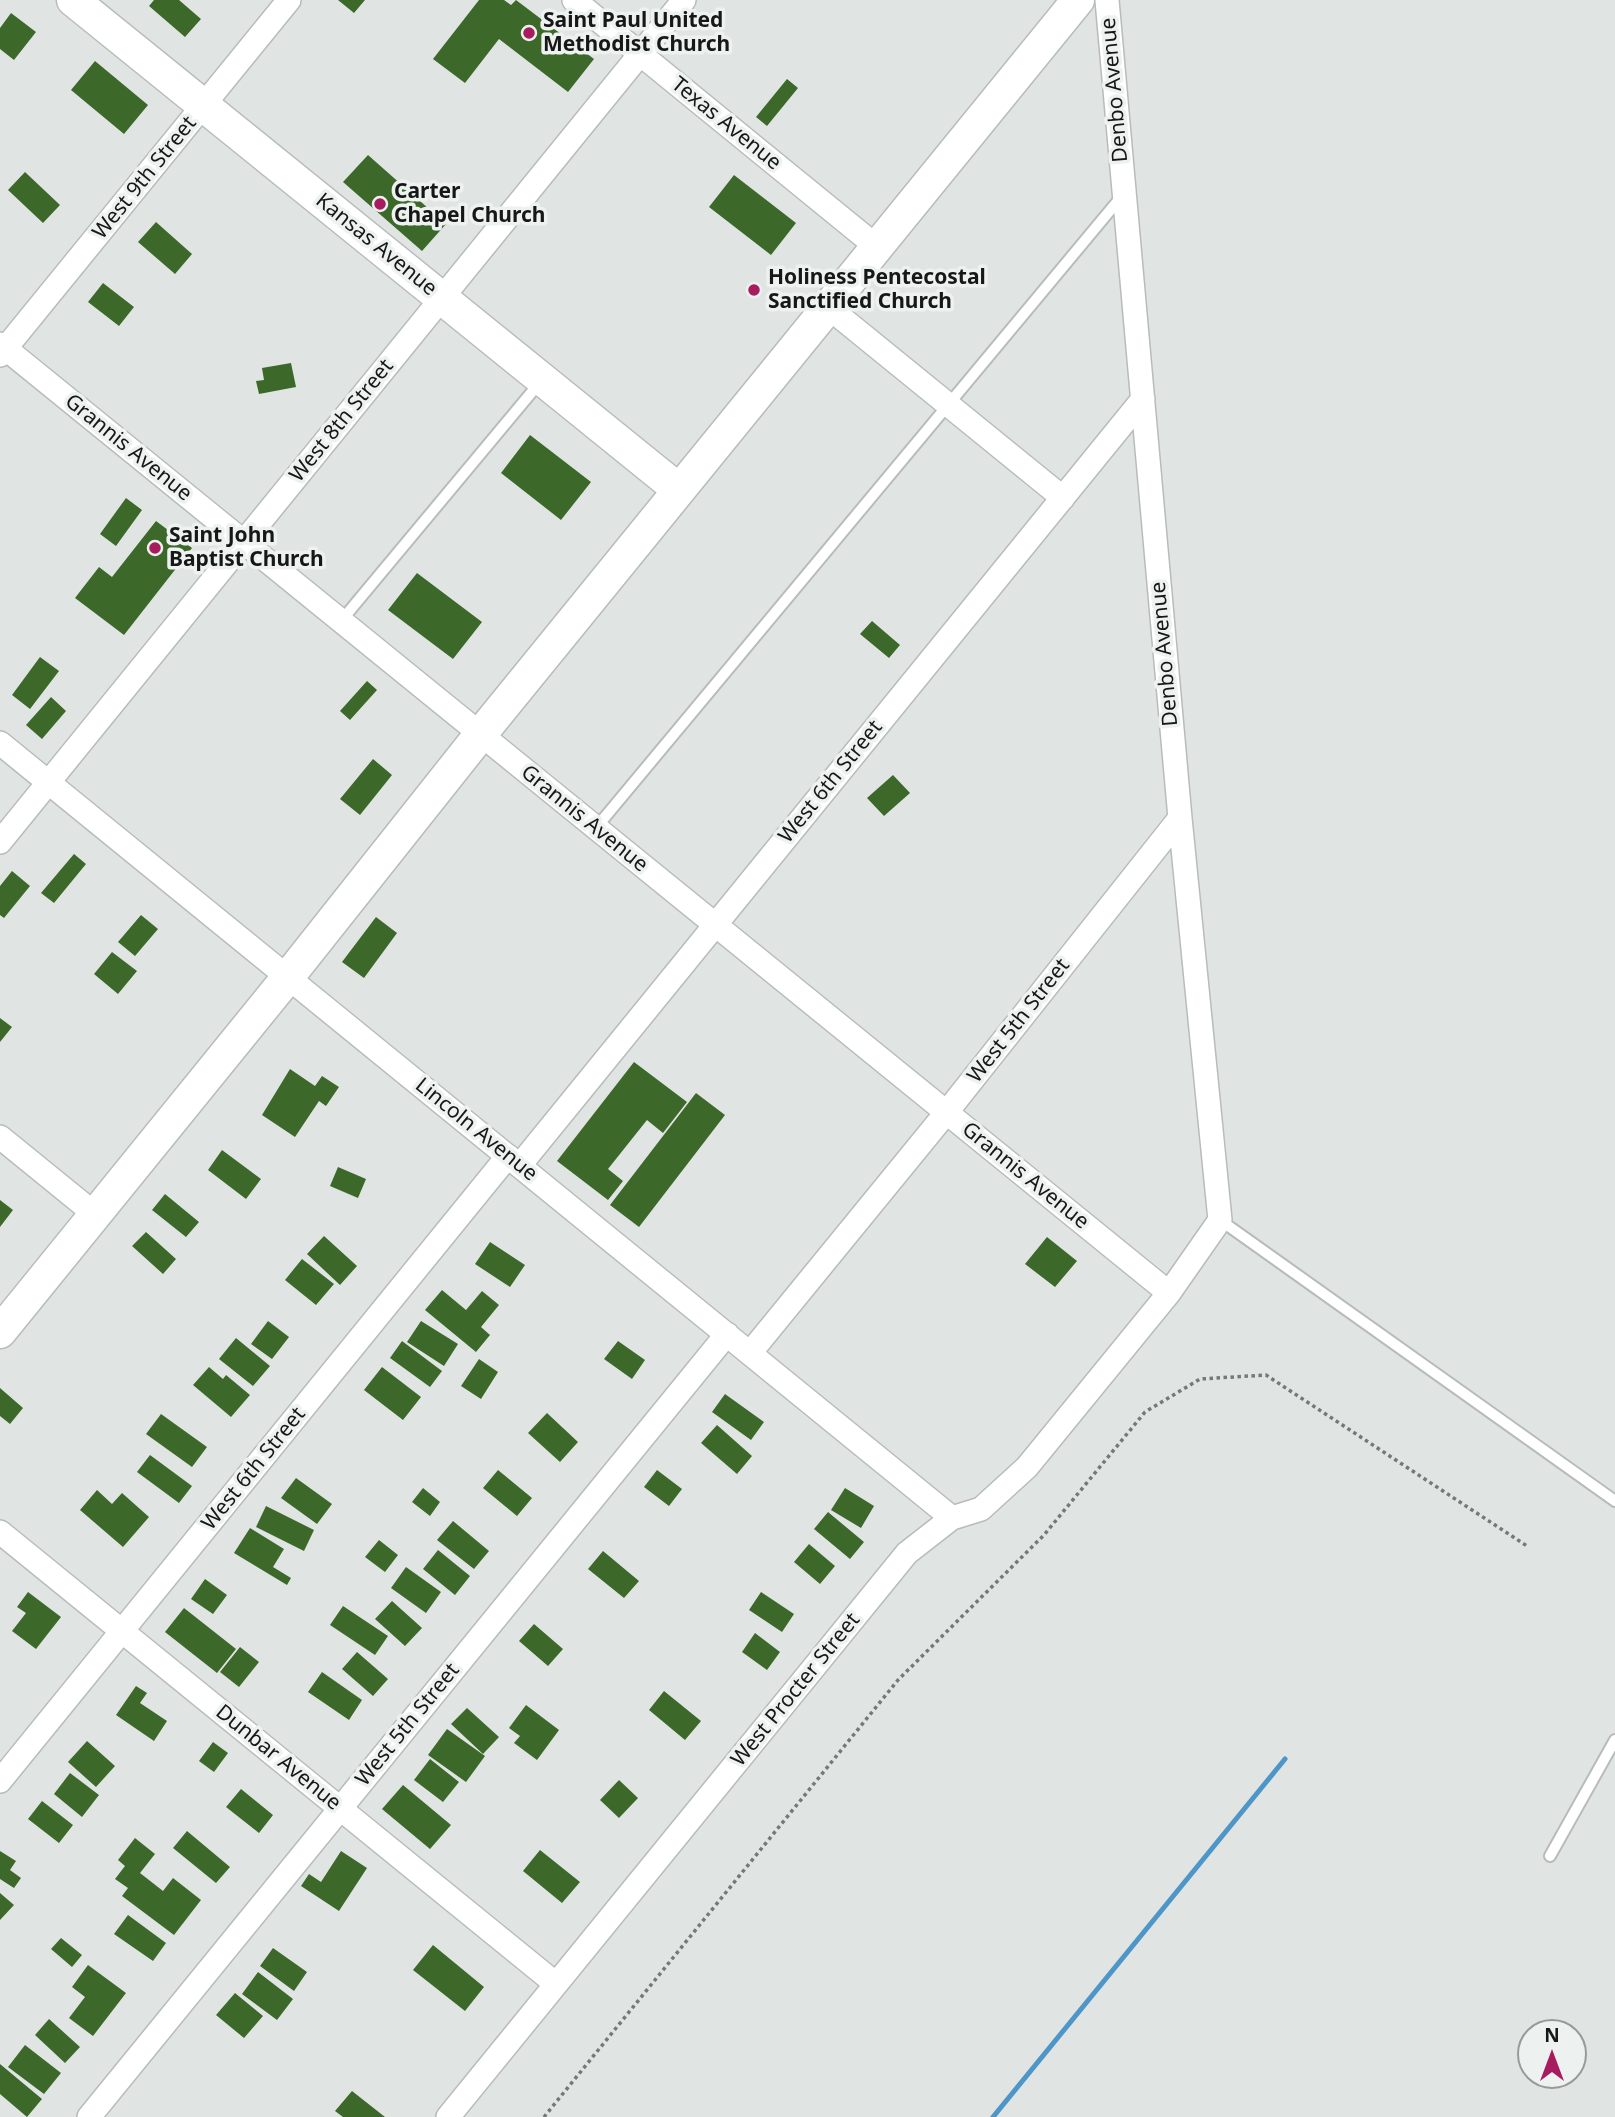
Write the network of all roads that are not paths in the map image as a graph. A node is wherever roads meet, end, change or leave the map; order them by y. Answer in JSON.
{"nodes":[{"id":1,"x":73,"y":0,"type":"edge"},
{"id":2,"x":289,"y":0,"type":"edge"},
{"id":3,"x":574,"y":0,"type":"edge"},
{"id":4,"x":684,"y":0,"type":"edge"},
{"id":5,"x":1107,"y":0,"type":"edge"},
{"id":6,"x":1075,"y":1,"type":"edge"},
{"id":7,"x":640,"y":53,"type":"junction"},
{"id":8,"x":204,"y":105,"type":"junction"},
{"id":9,"x":1124,"y":193,"type":"junction"},
{"id":10,"x":877,"y":247,"type":"junction"},
{"id":11,"x":441,"y":298,"type":"junction"},
{"id":12,"x":828,"y":307,"type":"junction"},
{"id":13,"x":2,"y":349,"type":"edge"},
{"id":14,"x":542,"y":380,"type":"junction"},
{"id":15,"x":1143,"y":399,"type":"junction"},
{"id":16,"x":948,"y":404,"type":"junction"},
{"id":17,"x":679,"y":491,"type":"junction"},
{"id":18,"x":1063,"y":498,"type":"junction"},
{"id":19,"x":244,"y":541,"type":"junction"},
{"id":20,"x":341,"y":621,"type":"junction"},
{"id":21,"x":480,"y":735,"type":"junction"},
{"id":22,"x":0,"y":743,"type":"edge"},
{"id":23,"x":48,"y":782,"type":"junction"},
{"id":24,"x":1180,"y":818,"type":"junction"},
{"id":25,"x":595,"y":829,"type":"junction"},
{"id":26,"x":0,"y":842,"type":"edge"},
{"id":27,"x":715,"y":925,"type":"junction"},
{"id":28,"x":288,"y":977,"type":"junction"},
{"id":29,"x":946,"y":1113,"type":"junction"},
{"id":30,"x":0,"y":1137,"type":"edge"},
{"id":31,"x":514,"y":1161,"type":"junction"},
{"id":32,"x":96,"y":1215,"type":"junction"},
{"id":33,"x":1220,"y":1220,"type":"junction"},
{"id":34,"x":1169,"y":1293,"type":"junction"},
{"id":35,"x":0,"y":1332,"type":"edge"},
{"id":36,"x":727,"y":1334,"type":"junction"},
{"id":37,"x":750,"y":1353,"type":"junction"},
{"id":38,"x":1615,"y":1501,"type":"edge"},
{"id":39,"x":952,"y":1518,"type":"junction"},
{"id":40,"x":0,"y":1532,"type":"edge"},
{"id":41,"x":122,"y":1631,"type":"junction"},
{"id":42,"x":1615,"y":1740,"type":"edge"},
{"id":43,"x":0,"y":1781,"type":"edge"},
{"id":44,"x":340,"y":1808,"type":"junction"},
{"id":45,"x":1550,"y":1856,"type":"dead end"},
{"id":46,"x":556,"y":1984,"type":"junction"},
{"id":47,"x":89,"y":2117,"type":"edge"},
{"id":48,"x":448,"y":2117,"type":"edge"}],
"edges":[{"from":1,"to":8,"type":"main road","name":"Kansas Avenue"},
{"from":2,"to":8,"type":"street","name":"West 9th Street"},
{"from":3,"to":7,"type":"street","name":"Texas Avenue"},
{"from":4,"to":7,"type":"street","name":"West 8th Street"},
{"from":5,"to":9,"type":"street","name":"Denbo Avenue"},
{"from":6,"to":10,"type":"main road"},
{"from":7,"to":10,"type":"street","name":"Texas Avenue"},
{"from":7,"to":11,"type":"street","name":"West 8th Street"},
{"from":8,"to":11,"type":"main road","name":"Kansas Avenue"},
{"from":8,"to":13,"type":"street","name":"West 9th Street"},
{"from":9,"to":15,"type":"street","name":"Denbo Avenue"},
{"from":9,"to":16,"type":"lane"},
{"from":10,"to":12,"type":"main road"},
{"from":11,"to":14,"type":"main road","name":"Kansas Avenue"},
{"from":11,"to":19,"type":"street","name":"West 8th Street"},
{"from":12,"to":16,"type":"street"},
{"from":12,"to":17,"type":"main road"},
{"from":13,"to":19,"type":"street","name":"Grannis Avenue"},
{"from":14,"to":17,"type":"main road","name":"Kansas Avenue"},
{"from":14,"to":20,"type":"lane"},
{"from":15,"to":18,"type":"street","name":"West 6th Street"},
{"from":15,"to":24,"type":"street","name":"Denbo Avenue"},
{"from":16,"to":18,"type":"street"},
{"from":16,"to":25,"type":"lane"},
{"from":17,"to":21,"type":"main road"},
{"from":18,"to":27,"type":"street","name":"West 6th Street"},
{"from":19,"to":20,"type":"street","name":"Grannis Avenue"},
{"from":19,"to":23,"type":"street","name":"West 8th Street"},
{"from":20,"to":21,"type":"street","name":"Grannis Avenue"},
{"from":21,"to":25,"type":"street","name":"Grannis Avenue"},
{"from":21,"to":28,"type":"main road"},
{"from":22,"to":23,"type":"street","name":"Lincoln Avenue"},
{"from":23,"to":26,"type":"street","name":"West 8th Street"},
{"from":23,"to":28,"type":"street","name":"Lincoln Avenue"},
{"from":24,"to":29,"type":"street","name":"West 5th Street"},
{"from":24,"to":33,"type":"street","name":"Denbo Avenue"},
{"from":25,"to":27,"type":"street","name":"Grannis Avenue"},
{"from":27,"to":29,"type":"street","name":"Grannis Avenue"},
{"from":27,"to":31,"type":"street","name":"West 6th Street"},
{"from":28,"to":31,"type":"street","name":"Lincoln Avenue"},
{"from":28,"to":32,"type":"main road"},
{"from":29,"to":34,"type":"street","name":"Grannis Avenue"},
{"from":29,"to":37,"type":"street","name":"West 5th Street"},
{"from":30,"to":32,"type":"street"},
{"from":31,"to":36,"type":"street","name":"Lincoln Avenue"},
{"from":31,"to":41,"type":"street","name":"West 6th Street"},
{"from":32,"to":35,"type":"main road"},
{"from":33,"to":34,"type":"street"},
{"from":33,"to":38,"type":"lane"},
{"from":34,"to":39,"type":"street","name":"West Procter Street"},
{"from":36,"to":37,"type":"street","name":"Lincoln Avenue"},
{"from":36,"to":44,"type":"street","name":"West 5th Street"},
{"from":37,"to":39,"type":"street","name":"Lincoln Avenue"},
{"from":39,"to":46,"type":"street","name":"West Procter Street"},
{"from":40,"to":41,"type":"street","name":"Dunbar Avenue"},
{"from":41,"to":43,"type":"street","name":"West 6th Street"},
{"from":41,"to":44,"type":"street","name":"Dunbar Avenue"},
{"from":42,"to":45,"type":"lane"},
{"from":44,"to":46,"type":"street","name":"Dunbar Avenue"},
{"from":44,"to":47,"type":"street","name":"West 5th Street"},
{"from":46,"to":48,"type":"street","name":"West Procter Street"}]}
